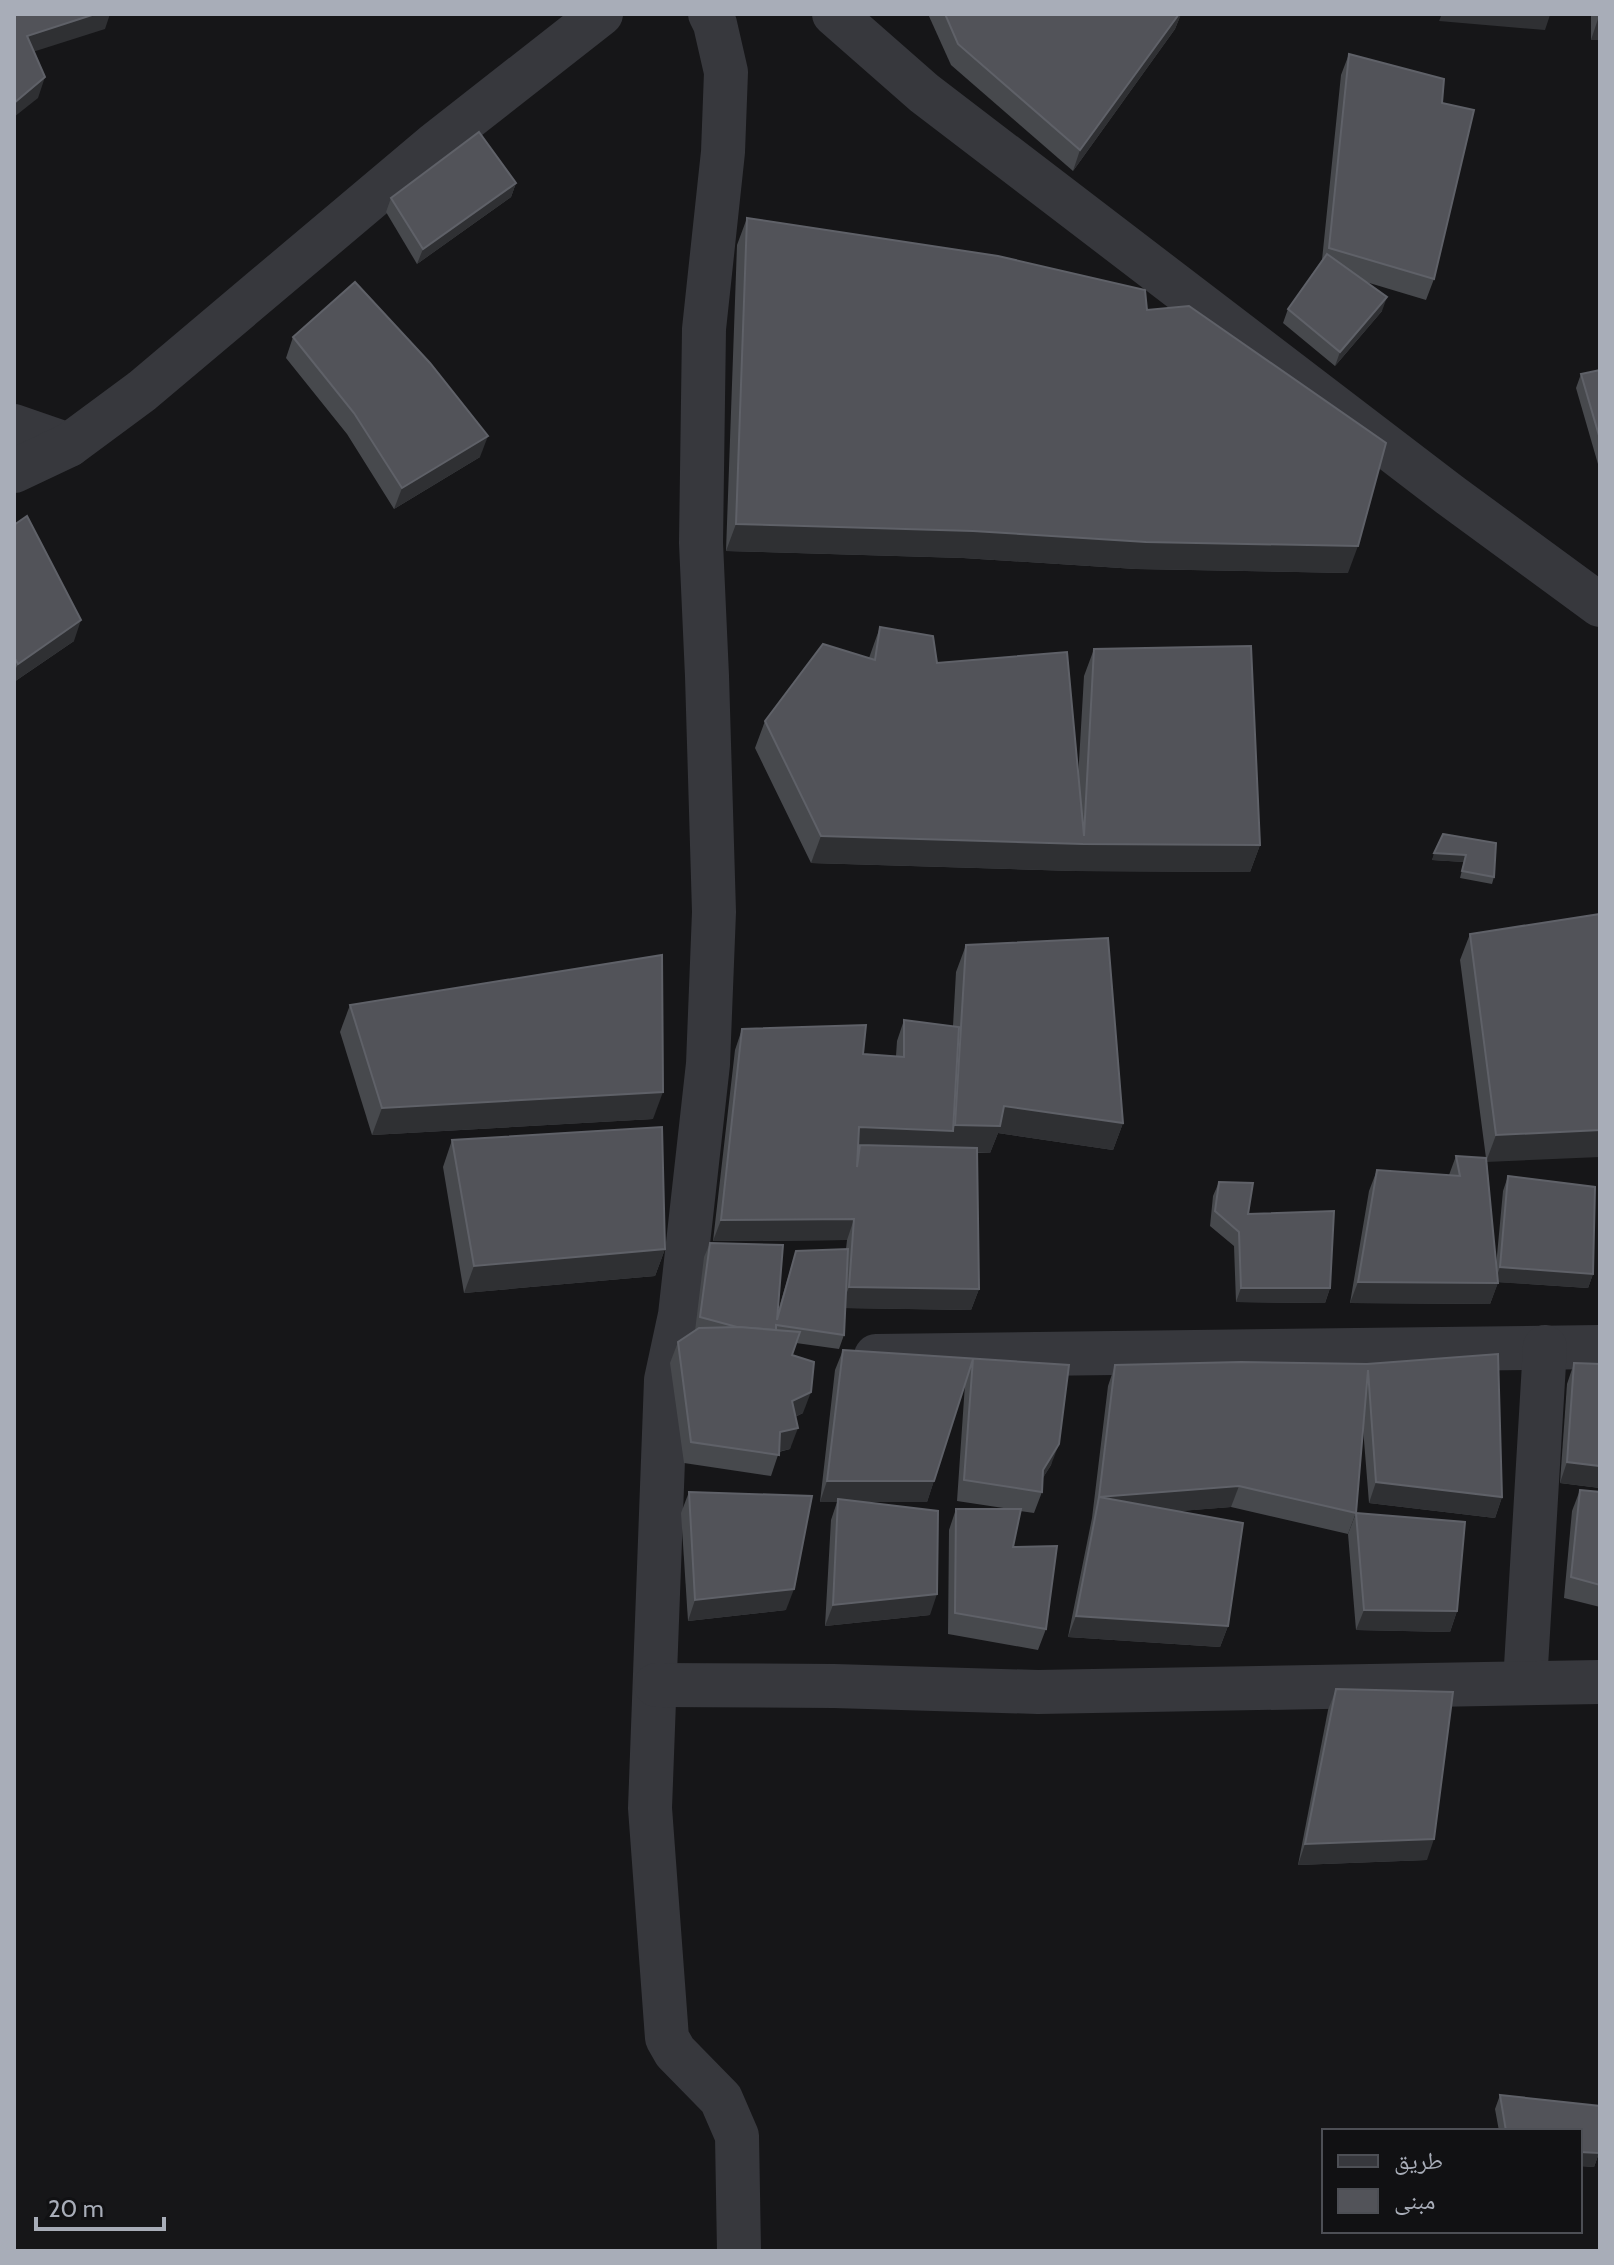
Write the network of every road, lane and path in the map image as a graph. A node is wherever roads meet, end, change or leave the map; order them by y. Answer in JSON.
{"nodes":[{"id":1,"x":601,"y":14,"type":"edge"},
{"id":2,"x":710,"y":14,"type":"edge"},
{"id":3,"x":834,"y":14,"type":"edge"},
{"id":4,"x":14,"y":426,"type":"edge"},
{"id":5,"x":69,"y":445,"type":"junction"},
{"id":6,"x":14,"y":471,"type":"edge"},
{"id":7,"x":1600,"y":605,"type":"edge"},
{"id":8,"x":1545,"y":1347,"type":"junction"},
{"id":9,"x":1600,"y":1347,"type":"edge"},
{"id":10,"x":876,"y":1356,"type":"edge"},
{"id":11,"x":1600,"y":1682,"type":"edge"},
{"id":12,"x":1525,"y":1683,"type":"junction"},
{"id":13,"x":656,"y":1685,"type":"junction"},
{"id":14,"x":739,"y":2251,"type":"edge"}],
"edges":[{"from":1,"to":5,"type":"street"},
{"from":2,"to":13,"type":"street"},
{"from":3,"to":7,"type":"street"},
{"from":4,"to":5,"type":"street"},
{"from":5,"to":6,"type":"street"},
{"from":8,"to":9,"type":"street"},
{"from":8,"to":10,"type":"street"},
{"from":8,"to":12,"type":"street"},
{"from":11,"to":12,"type":"street"},
{"from":12,"to":13,"type":"street"},
{"from":13,"to":14,"type":"street"}]}
